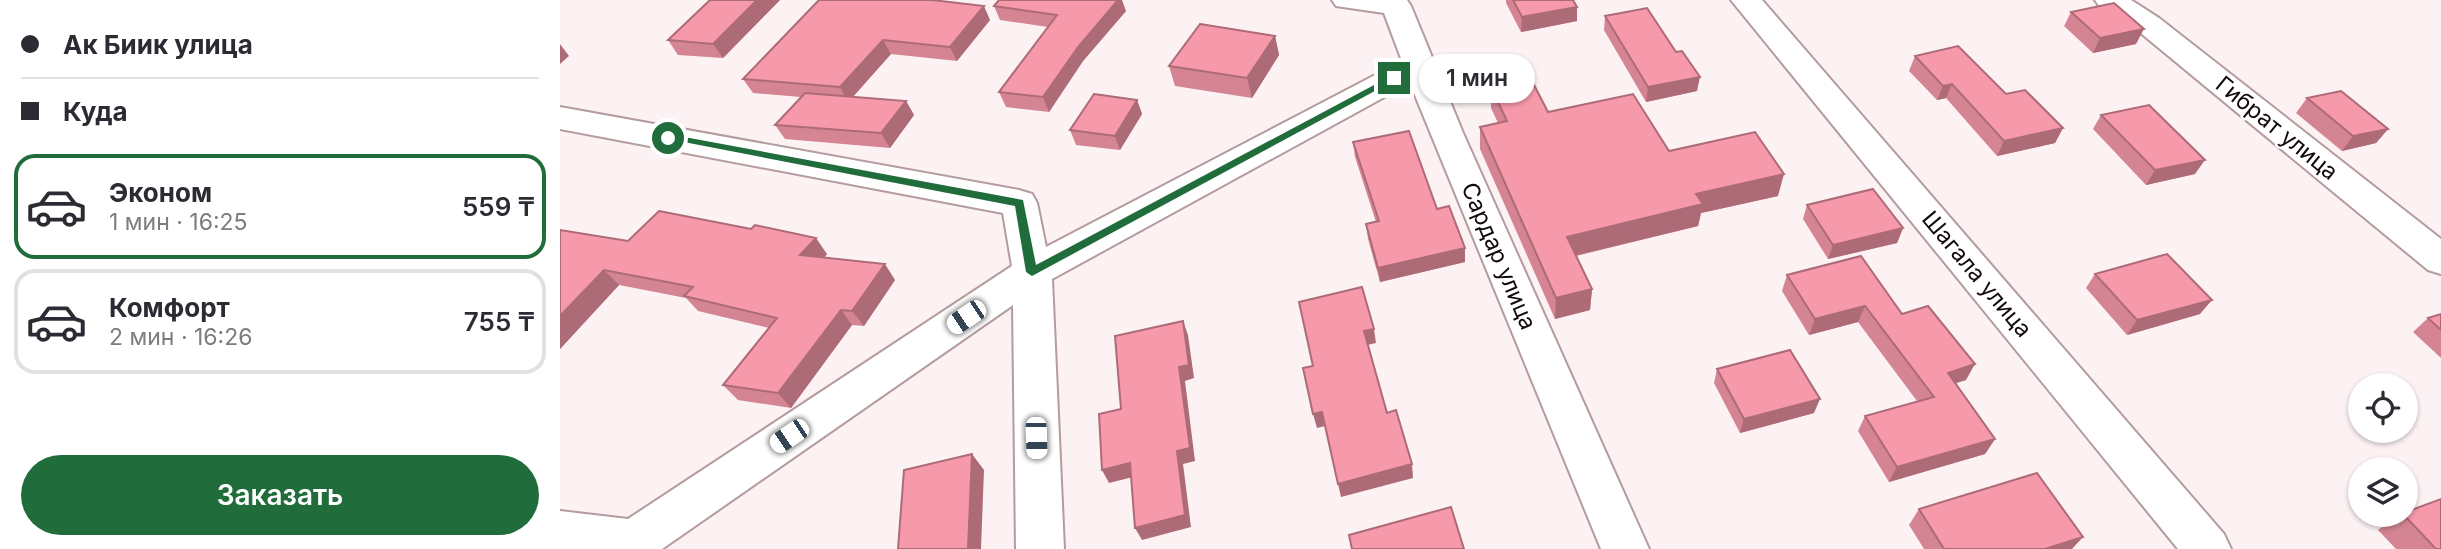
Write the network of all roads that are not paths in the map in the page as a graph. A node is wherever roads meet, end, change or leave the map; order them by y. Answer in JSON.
{"nodes":[{"id":1,"x":1347,"y":0,"type":"edge"},
{"id":2,"x":1746,"y":0,"type":"edge"},
{"id":3,"x":2110,"y":0,"type":"edge"},
{"id":4,"x":1400,"y":3,"type":"edge"},
{"id":5,"x":1418,"y":65,"type":"junction"},
{"id":6,"x":560,"y":118,"type":"edge"},
{"id":7,"x":2441,"y":260,"type":"edge"},
{"id":8,"x":1032,"y":272,"type":"junction"},
{"id":9,"x":560,"y":532,"type":"edge"},
{"id":10,"x":636,"y":545,"type":"edge"},
{"id":11,"x":1040,"y":549,"type":"edge"},
{"id":12,"x":1625,"y":549,"type":"edge"},
{"id":13,"x":2207,"y":549,"type":"edge"}],
"edges":[{"from":1,"to":4,"type":"street","name":"Сардар улица"},
{"from":2,"to":13,"type":"street","name":"Шагала улица"},
{"from":3,"to":7,"type":"street","name":"Гибрат улица"},
{"from":4,"to":5,"type":"street","name":"Сардар улица"},
{"from":5,"to":8,"type":"street"},
{"from":5,"to":12,"type":"street","name":"Сардар улица"},
{"from":6,"to":8,"type":"street"},
{"from":8,"to":10,"type":"street"},
{"from":8,"to":11,"type":"street"},
{"from":9,"to":10,"type":"street"}]}
